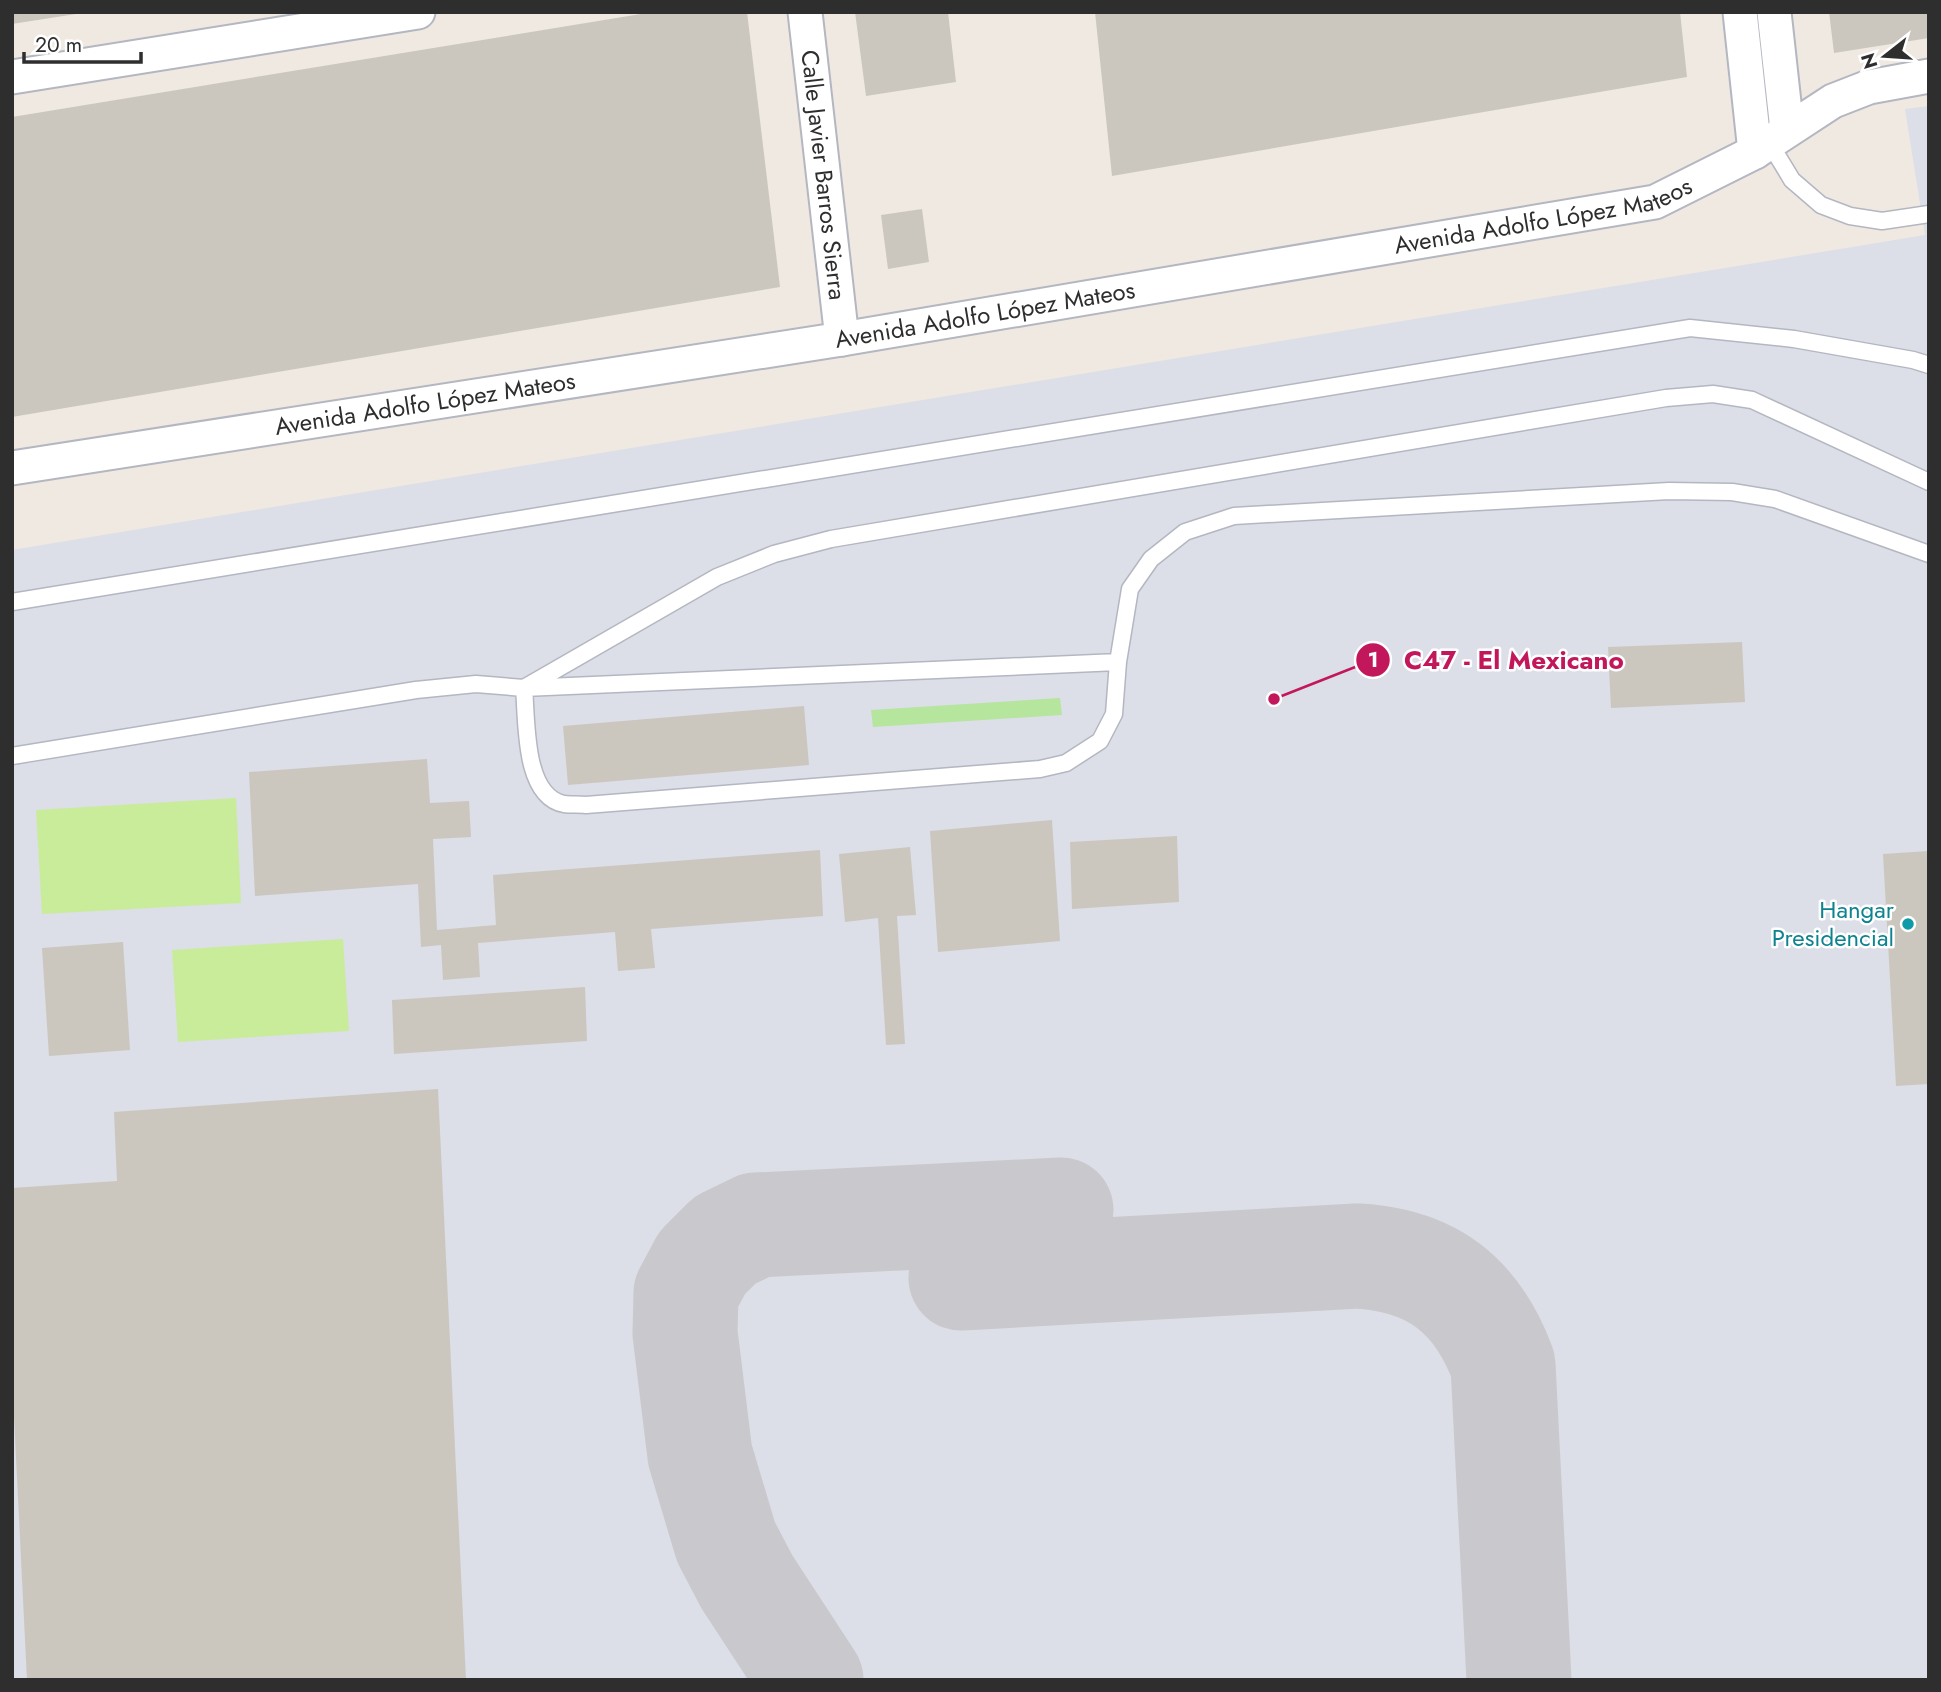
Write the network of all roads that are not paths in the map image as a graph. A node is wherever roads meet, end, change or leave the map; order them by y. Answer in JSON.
{"nodes":[{"id":1,"x":418,"y":12,"type":"edge"},
{"id":2,"x":805,"y":12,"type":"edge"},
{"id":3,"x":1740,"y":12,"type":"edge"},
{"id":4,"x":1774,"y":12,"type":"edge"},
{"id":5,"x":1929,"y":76,"type":"edge"},
{"id":6,"x":12,"y":77,"type":"edge"},
{"id":7,"x":1770,"y":142,"type":"junction"},
{"id":8,"x":1929,"y":214,"type":"edge"},
{"id":9,"x":842,"y":339,"type":"junction"},
{"id":10,"x":1929,"y":365,"type":"edge"},
{"id":11,"x":12,"y":468,"type":"edge"},
{"id":12,"x":1929,"y":482,"type":"edge"},
{"id":13,"x":1929,"y":554,"type":"edge"},
{"id":14,"x":12,"y":602,"type":"edge"},
{"id":15,"x":1118,"y":662,"type":"junction"},
{"id":16,"x":524,"y":688,"type":"junction"},
{"id":17,"x":12,"y":756,"type":"edge"}],
"edges":[{"from":1,"to":6,"type":"street"},
{"from":2,"to":9,"type":"street","name":"Calle Javier Barros Sierra"},
{"from":3,"to":7,"type":"street"},
{"from":4,"to":7,"type":"street"},
{"from":5,"to":7,"type":"street","name":"Avenida Adolfo López Mateos"},
{"from":7,"to":8,"type":"lane"},
{"from":7,"to":9,"type":"street","name":"Avenida Adolfo López Mateos"},
{"from":9,"to":11,"type":"street","name":"Avenida Adolfo López Mateos"},
{"from":10,"to":14,"type":"lane"},
{"from":12,"to":16,"type":"lane"},
{"from":13,"to":15,"type":"lane"},
{"from":15,"to":16,"type":"lane"},
{"from":15,"to":16,"type":"lane"},
{"from":16,"to":17,"type":"lane"}]}
